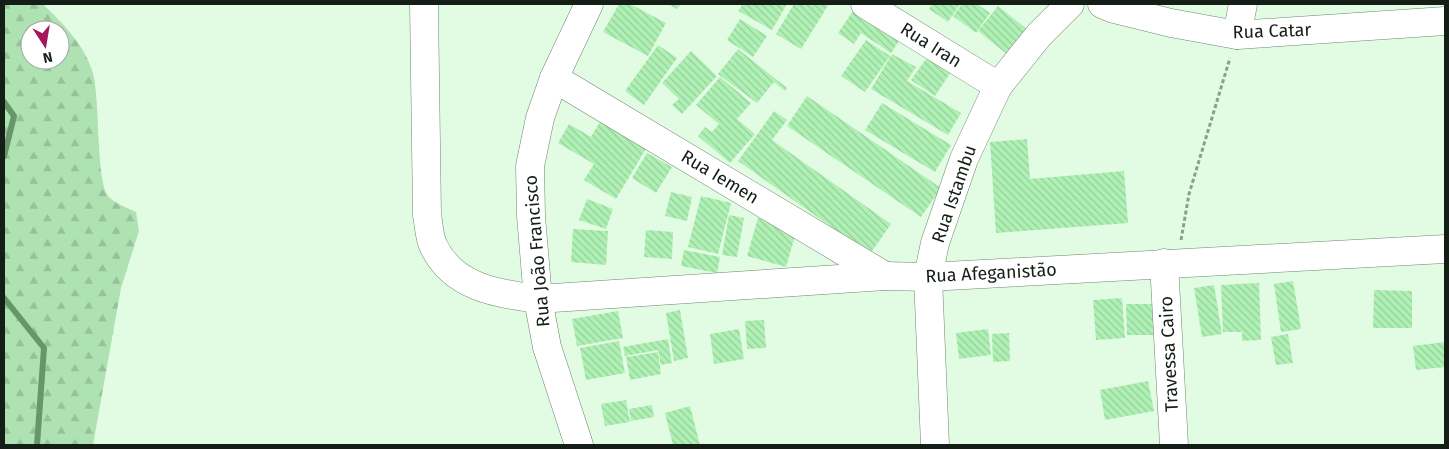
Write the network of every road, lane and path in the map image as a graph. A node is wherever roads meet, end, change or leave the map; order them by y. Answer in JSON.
{"nodes":[{"id":1,"x":424,"y":4,"type":"edge"},
{"id":2,"x":589,"y":4,"type":"edge"},
{"id":3,"x":865,"y":4,"type":"edge"},
{"id":4,"x":1070,"y":4,"type":"edge"},
{"id":5,"x":1102,"y":4,"type":"edge"},
{"id":6,"x":1243,"y":4,"type":"edge"},
{"id":7,"x":1445,"y":22,"type":"edge"},
{"id":8,"x":1237,"y":35,"type":"junction"},
{"id":9,"x":554,"y":78,"type":"junction"},
{"id":10,"x":998,"y":86,"type":"junction"},
{"id":11,"x":1445,"y":249,"type":"edge"},
{"id":12,"x":1171,"y":263,"type":"junction"},
{"id":13,"x":885,"y":276,"type":"junction"},
{"id":14,"x":928,"y":277,"type":"junction"},
{"id":15,"x":538,"y":299,"type":"junction"},
{"id":16,"x":579,"y":445,"type":"edge"},
{"id":17,"x":935,"y":445,"type":"edge"},
{"id":18,"x":1174,"y":445,"type":"edge"}],
"edges":[{"from":1,"to":15,"type":"street","name":"Rua Afeganistão"},
{"from":2,"to":9,"type":"street","name":"Rua João Francisco"},
{"from":3,"to":10,"type":"street","name":"Rua Iran"},
{"from":4,"to":10,"type":"street","name":"Rua Istambu"},
{"from":5,"to":8,"type":"street","name":"Rua Catar"},
{"from":6,"to":8,"type":"street"},
{"from":7,"to":8,"type":"street","name":"Rua Catar"},
{"from":8,"to":12,"type":"path"},
{"from":9,"to":13,"type":"street","name":"Rua Iemen"},
{"from":9,"to":15,"type":"street","name":"Rua João Francisco"},
{"from":10,"to":14,"type":"street","name":"Rua Istambu"},
{"from":11,"to":12,"type":"street","name":"Rua Afeganistão"},
{"from":12,"to":14,"type":"street","name":"Rua Afeganistão"},
{"from":12,"to":18,"type":"street","name":"Travessa Cairo"},
{"from":13,"to":14,"type":"street","name":"Rua Afeganistão"},
{"from":13,"to":15,"type":"street","name":"Rua Afeganistão"},
{"from":14,"to":17,"type":"street","name":"Rua Istambu"},
{"from":15,"to":16,"type":"street","name":"Rua João Francisco"}]}
